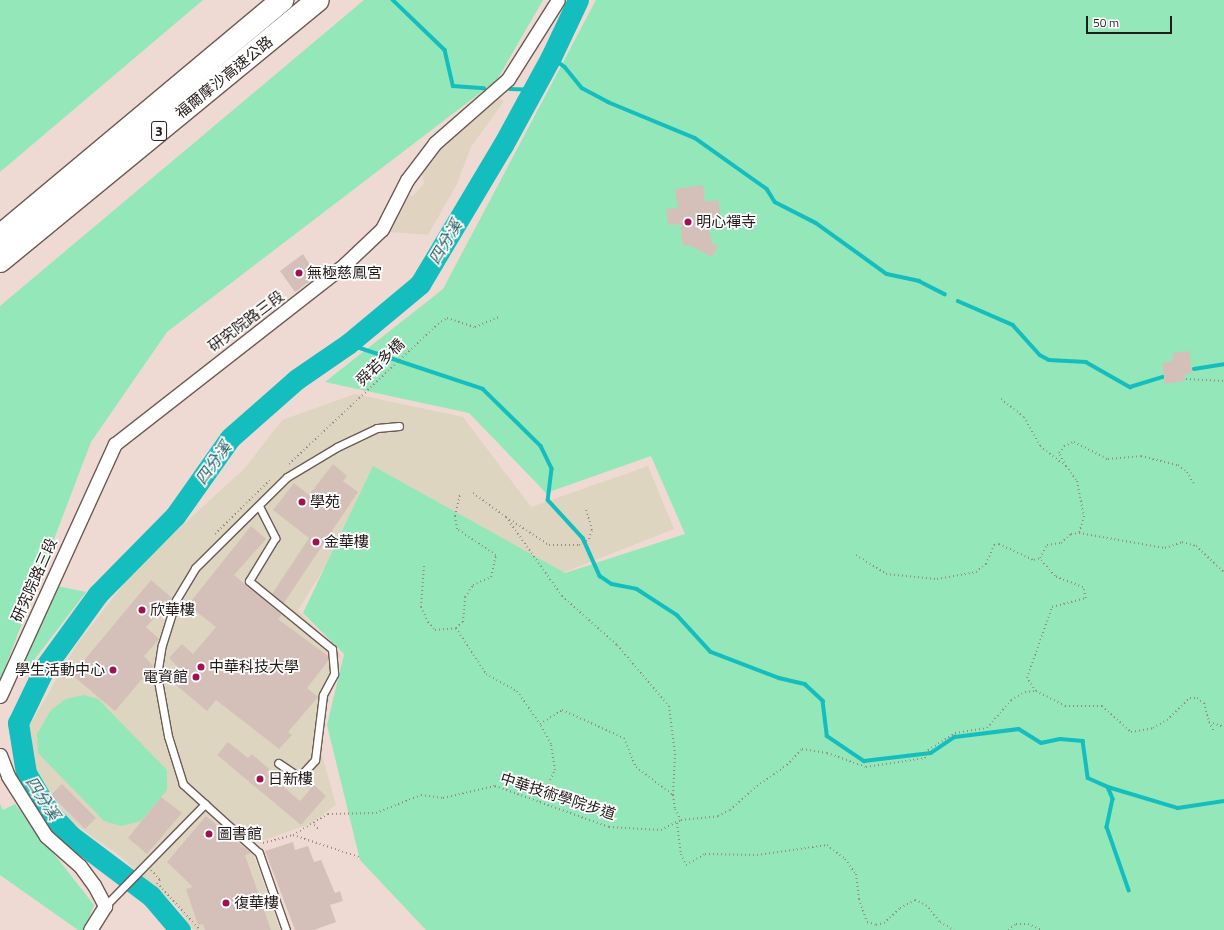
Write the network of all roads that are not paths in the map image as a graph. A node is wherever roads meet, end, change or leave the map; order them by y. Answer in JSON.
{"nodes":[{"id":1,"x":282,"y":0,"type":"edge"},
{"id":2,"x":318,"y":0,"type":"edge"},
{"id":3,"x":558,"y":0,"type":"edge"},
{"id":4,"x":0,"y":236,"type":"edge"},
{"id":5,"x":0,"y":261,"type":"edge"},
{"id":6,"x":398,"y":426,"type":"dead end"},
{"id":7,"x":259,"y":506,"type":"junction"},
{"id":8,"x":0,"y":696,"type":"edge"},
{"id":9,"x":0,"y":755,"type":"edge"},
{"id":10,"x":278,"y":763,"type":"dead end"},
{"id":11,"x":205,"y":804,"type":"junction"},
{"id":12,"x":104,"y":906,"type":"junction"},
{"id":13,"x":90,"y":930,"type":"edge"},
{"id":14,"x":286,"y":930,"type":"edge"}],
"edges":[{"from":1,"to":4,"type":"highway","name":"福爾摩沙高速公路","number":"3"},
{"from":2,"to":5,"type":"highway","name":"福爾摩沙高速公路","number":"3"},
{"from":3,"to":8,"type":"street","name":"研究院路三段"},
{"from":6,"to":7,"type":"lane"},
{"from":7,"to":10,"type":"lane"},
{"from":7,"to":11,"type":"lane"},
{"from":9,"to":12,"type":"street"},
{"from":11,"to":12,"type":"lane"},
{"from":11,"to":14,"type":"lane"},
{"from":12,"to":13,"type":"street"}]}
